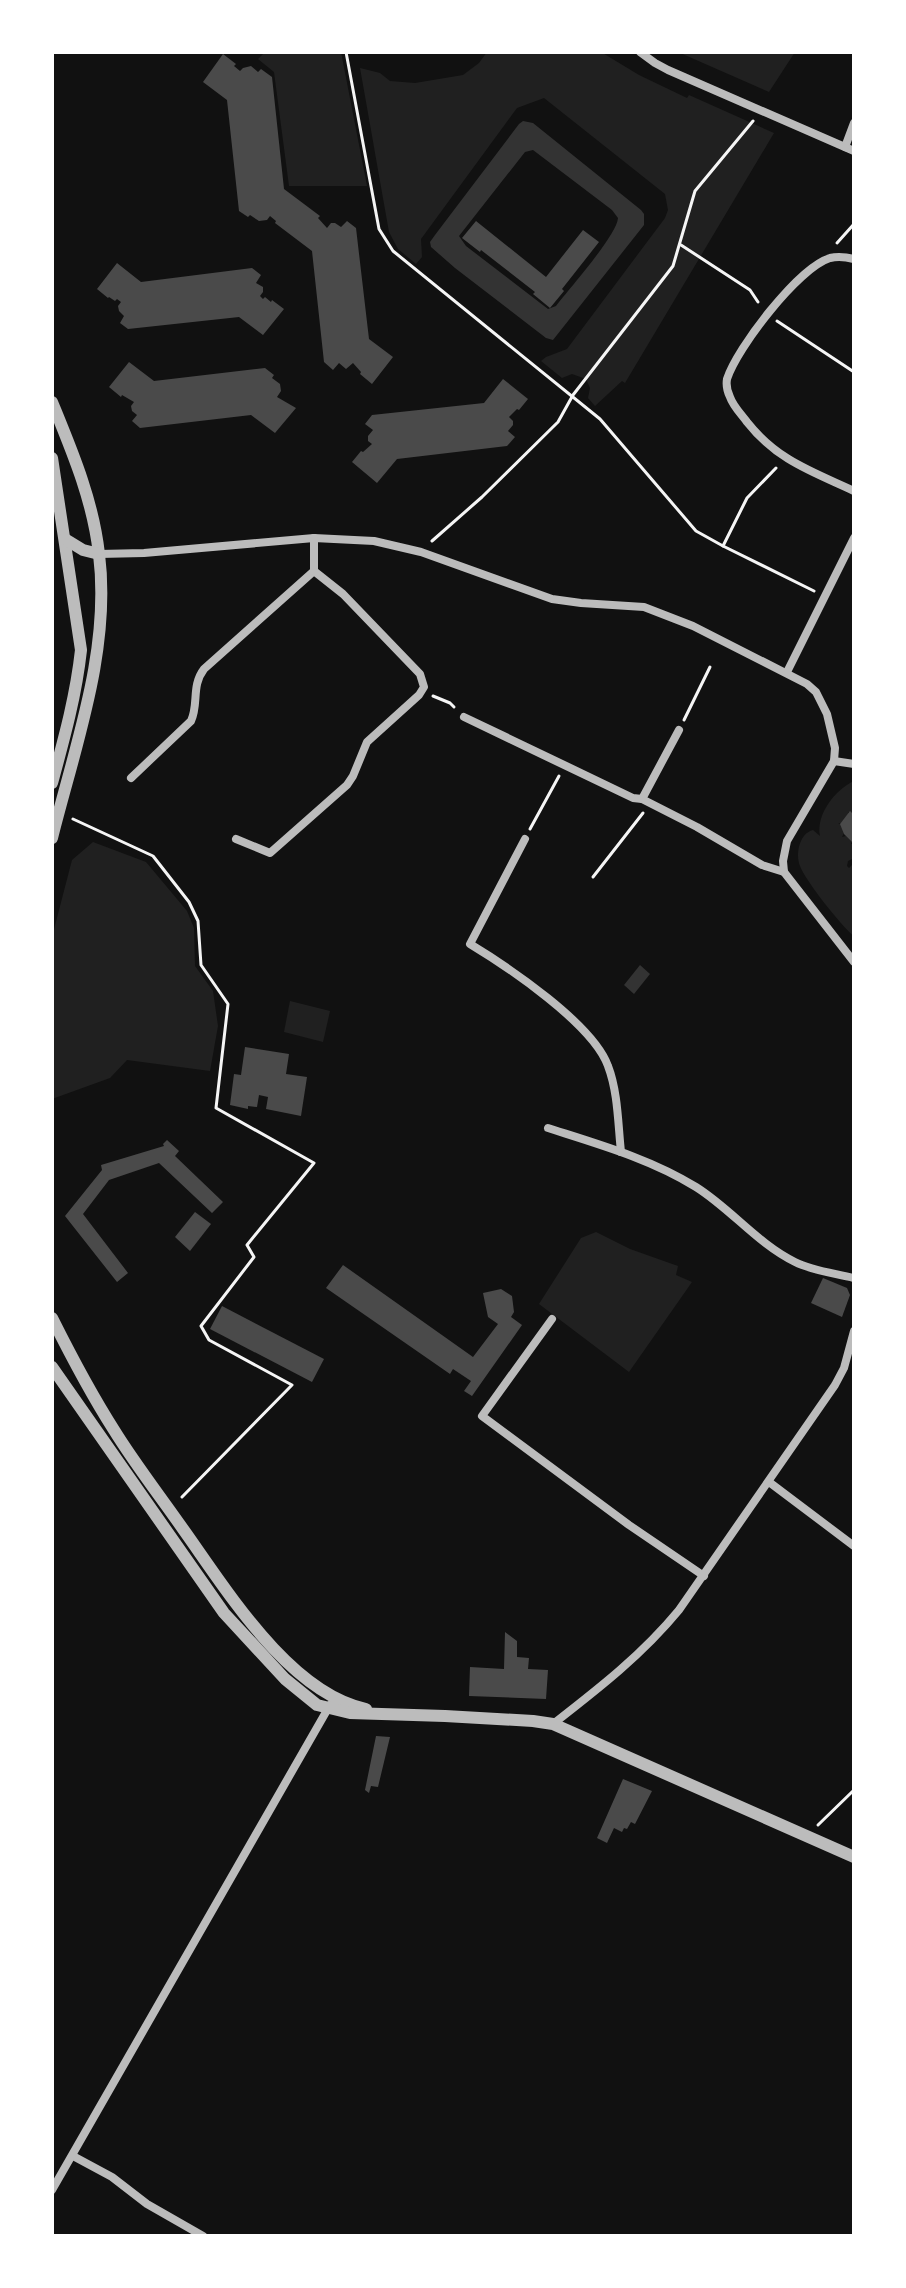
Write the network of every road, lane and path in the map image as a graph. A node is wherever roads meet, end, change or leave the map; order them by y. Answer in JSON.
{"nodes":[{"id":1,"x":346,"y":52,"type":"edge"},
{"id":2,"x":640,"y":52,"type":"edge"},
{"id":3,"x":759,"y":110,"type":"junction"},
{"id":4,"x":854,"y":123,"type":"edge"},
{"id":5,"x":850,"y":149,"type":"edge"},
{"id":6,"x":680,"y":244,"type":"junction"},
{"id":7,"x":854,"y":259,"type":"edge"},
{"id":8,"x":767,"y":314,"type":"junction"},
{"id":9,"x":854,"y":372,"type":"edge"},
{"id":10,"x":573,"y":395,"type":"junction"},
{"id":11,"x":52,"y":402,"type":"edge"},
{"id":12,"x":780,"y":456,"type":"junction"},
{"id":13,"x":52,"y":458,"type":"edge"},
{"id":14,"x":854,"y":491,"type":"edge"},
{"id":15,"x":55,"y":495,"type":"edge"},
{"id":16,"x":52,"y":531,"type":"edge"},
{"id":17,"x":314,"y":538,"type":"junction"},
{"id":18,"x":854,"y":538,"type":"edge"},
{"id":19,"x":65,"y":539,"type":"junction"},
{"id":20,"x":723,"y":546,"type":"junction"},
{"id":21,"x":421,"y":552,"type":"junction"},
{"id":22,"x":99,"y":554,"type":"junction"},
{"id":23,"x":314,"y":571,"type":"junction"},
{"id":24,"x":825,"y":596,"type":"junction"},
{"id":25,"x":710,"y":667,"type":"dead end"},
{"id":26,"x":787,"y":672,"type":"junction"},
{"id":27,"x":422,"y":691,"type":"junction"},
{"id":28,"x":464,"y":717,"type":"joint"},
{"id":29,"x":679,"y":730,"type":"joint"},
{"id":30,"x":834,"y":761,"type":"junction"},
{"id":31,"x":854,"y":764,"type":"edge"},
{"id":32,"x":563,"y":768,"type":"dead end"},
{"id":33,"x":131,"y":778,"type":"dead end"},
{"id":34,"x":52,"y":783,"type":"edge"},
{"id":35,"x":646,"y":802,"type":"junction"},
{"id":36,"x":58,"y":813,"type":"junction"},
{"id":37,"x":52,"y":838,"type":"edge"},
{"id":38,"x":236,"y":839,"type":"dead end"},
{"id":39,"x":525,"y":839,"type":"joint"},
{"id":40,"x":784,"y":872,"type":"junction"},
{"id":41,"x":593,"y":877,"type":"dead end"},
{"id":42,"x":852,"y":959,"type":"edge"},
{"id":43,"x":548,"y":1128,"type":"dead end"},
{"id":44,"x":621,"y":1152,"type":"junction"},
{"id":45,"x":854,"y":1278,"type":"edge"},
{"id":46,"x":52,"y":1318,"type":"edge"},
{"id":47,"x":552,"y":1319,"type":"dead end"},
{"id":48,"x":854,"y":1331,"type":"edge"},
{"id":49,"x":52,"y":1367,"type":"edge"},
{"id":50,"x":769,"y":1482,"type":"junction"},
{"id":51,"x":170,"y":1510,"type":"junction"},
{"id":52,"x":854,"y":1546,"type":"edge"},
{"id":53,"x":704,"y":1576,"type":"junction"},
{"id":54,"x":331,"y":1704,"type":"junction"},
{"id":55,"x":553,"y":1724,"type":"junction"},
{"id":56,"x":854,"y":1790,"type":"edge"},
{"id":57,"x":806,"y":1836,"type":"junction"},
{"id":58,"x":854,"y":1857,"type":"edge"},
{"id":59,"x":73,"y":2156,"type":"junction"},
{"id":60,"x":52,"y":2190,"type":"edge"},
{"id":61,"x":203,"y":2236,"type":"edge"}],
"edges":[{"from":1,"to":10,"type":"path"},
{"from":2,"to":3,"type":"street"},
{"from":3,"to":5,"type":"street"},
{"from":3,"to":6,"type":"path"},
{"from":4,"to":5,"type":"street"},
{"from":6,"to":8,"type":"path"},
{"from":6,"to":10,"type":"path"},
{"from":7,"to":8,"type":"street"},
{"from":8,"to":9,"type":"path"},
{"from":8,"to":12,"type":"street"},
{"from":10,"to":20,"type":"path"},
{"from":10,"to":21,"type":"path"},
{"from":11,"to":22,"type":"street"},
{"from":12,"to":14,"type":"street"},
{"from":12,"to":20,"type":"path"},
{"from":13,"to":15,"type":"street"},
{"from":15,"to":19,"type":"street"},
{"from":16,"to":19,"type":"street"},
{"from":17,"to":21,"type":"street"},
{"from":17,"to":22,"type":"street"},
{"from":17,"to":23,"type":"street"},
{"from":18,"to":24,"type":"street"},
{"from":19,"to":22,"type":"street"},
{"from":19,"to":34,"type":"street"},
{"from":20,"to":24,"type":"path"},
{"from":21,"to":26,"type":"street"},
{"from":22,"to":36,"type":"street"},
{"from":23,"to":27,"type":"street"},
{"from":23,"to":33,"type":"street"},
{"from":24,"to":26,"type":"street"},
{"from":25,"to":29,"type":"path"},
{"from":26,"to":30,"type":"street"},
{"from":27,"to":28,"type":"path"},
{"from":27,"to":38,"type":"street"},
{"from":28,"to":35,"type":"street"},
{"from":29,"to":35,"type":"street"},
{"from":30,"to":31,"type":"street"},
{"from":30,"to":40,"type":"street"},
{"from":32,"to":39,"type":"path"},
{"from":35,"to":40,"type":"street"},
{"from":35,"to":41,"type":"path"},
{"from":36,"to":37,"type":"street"},
{"from":36,"to":51,"type":"path"},
{"from":39,"to":44,"type":"street"},
{"from":40,"to":42,"type":"street"},
{"from":43,"to":44,"type":"street"},
{"from":44,"to":45,"type":"street"},
{"from":46,"to":51,"type":"street"},
{"from":47,"to":53,"type":"street"},
{"from":48,"to":50,"type":"street"},
{"from":49,"to":54,"type":"street"},
{"from":50,"to":52,"type":"street"},
{"from":50,"to":53,"type":"street"},
{"from":51,"to":54,"type":"street"},
{"from":53,"to":55,"type":"street"},
{"from":54,"to":55,"type":"street"},
{"from":54,"to":59,"type":"street"},
{"from":55,"to":57,"type":"street"},
{"from":56,"to":57,"type":"path"},
{"from":57,"to":58,"type":"street"},
{"from":59,"to":60,"type":"street"},
{"from":59,"to":61,"type":"street"}]}
